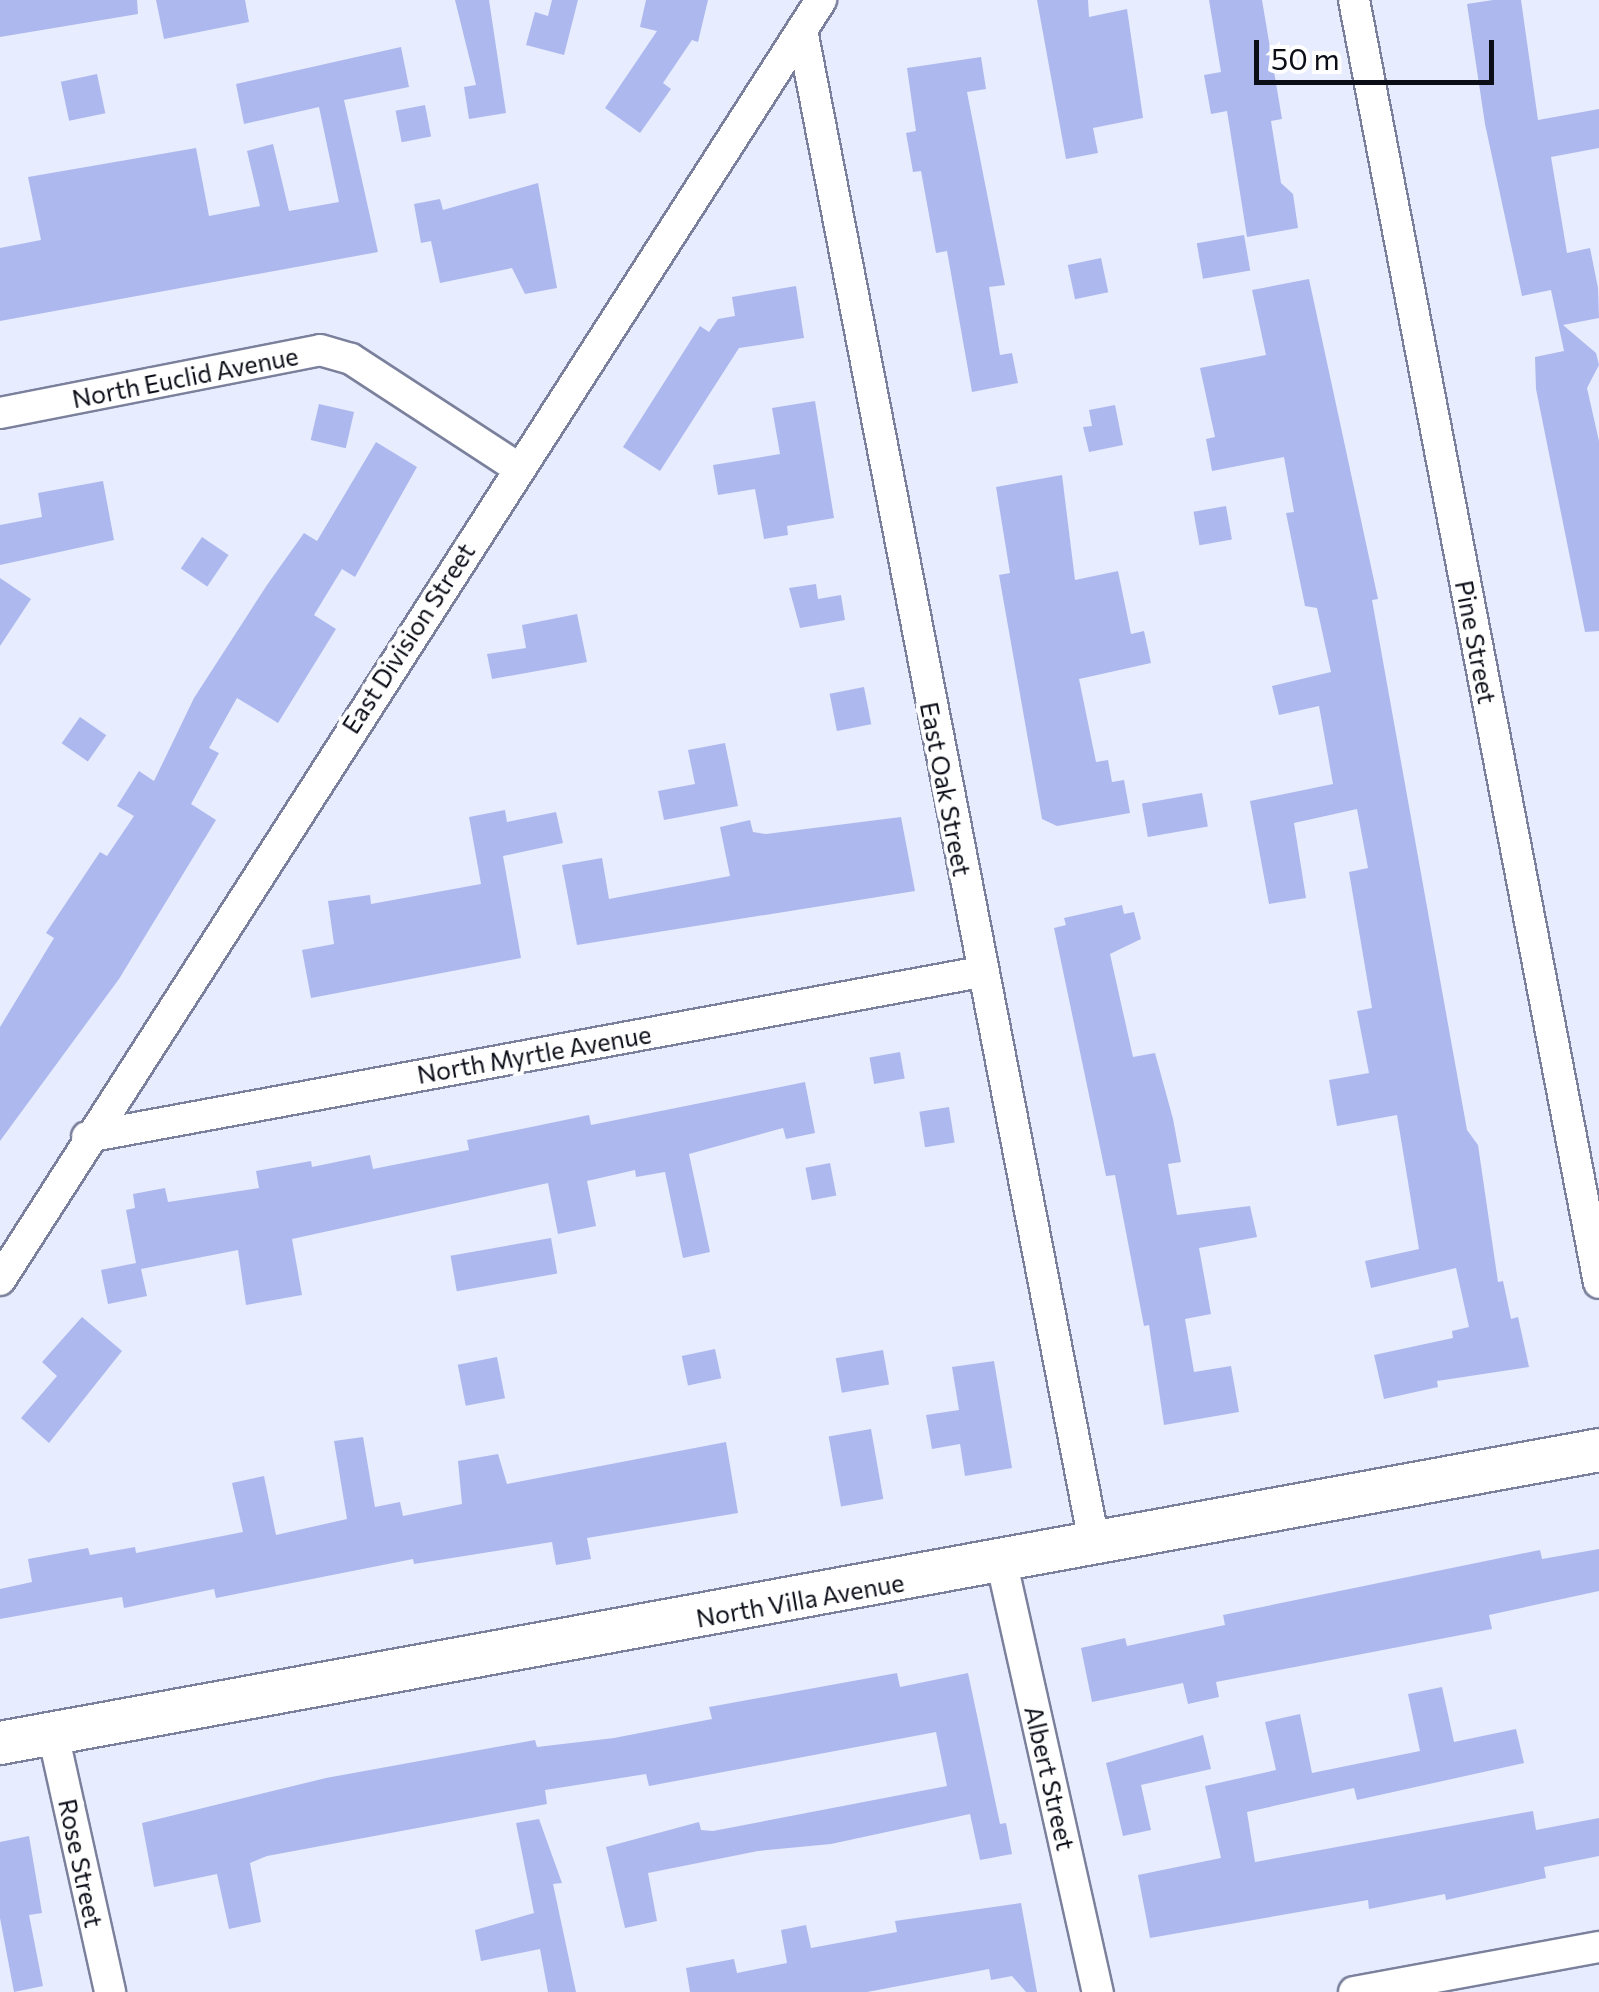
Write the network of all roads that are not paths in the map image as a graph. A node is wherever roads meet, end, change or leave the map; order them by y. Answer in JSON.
{"nodes":[{"id":1,"x":821,"y":0,"type":"edge"},
{"id":2,"x":1354,"y":0,"type":"edge"},
{"id":3,"x":802,"y":30,"type":"junction"},
{"id":4,"x":0,"y":412,"type":"edge"},
{"id":5,"x":518,"y":468,"type":"junction"},
{"id":6,"x":981,"y":972,"type":"junction"},
{"id":7,"x":87,"y":1137,"type":"junction"},
{"id":8,"x":0,"y":1280,"type":"edge"},
{"id":9,"x":1599,"y":1284,"type":"edge"},
{"id":10,"x":1599,"y":1450,"type":"edge"},
{"id":11,"x":1095,"y":1547,"type":"junction"},
{"id":12,"x":1002,"y":1564,"type":"junction"},
{"id":13,"x":53,"y":1734,"type":"junction"},
{"id":14,"x":0,"y":1744,"type":"edge"},
{"id":15,"x":1599,"y":1946,"type":"edge"},
{"id":16,"x":110,"y":1992,"type":"edge"},
{"id":17,"x":1098,"y":1992,"type":"edge"},
{"id":18,"x":1354,"y":1992,"type":"edge"}],
"edges":[{"from":1,"to":3,"type":"street","name":"East Division Street"},
{"from":2,"to":9,"type":"street","name":"Pine Street"},
{"from":3,"to":5,"type":"street","name":"East Division Street"},
{"from":3,"to":6,"type":"street","name":"East Oak Street"},
{"from":4,"to":5,"type":"street","name":"North Euclid Avenue"},
{"from":5,"to":7,"type":"street","name":"East Division Street"},
{"from":6,"to":7,"type":"street","name":"North Myrtle Avenue"},
{"from":6,"to":11,"type":"street","name":"East Oak Street"},
{"from":7,"to":8,"type":"street","name":"East Division Street"},
{"from":10,"to":11,"type":"street","name":"North Villa Avenue"},
{"from":11,"to":12,"type":"street","name":"North Villa Avenue"},
{"from":12,"to":13,"type":"street","name":"North Villa Avenue"},
{"from":12,"to":17,"type":"street","name":"Albert Street"},
{"from":13,"to":14,"type":"street","name":"North Villa Avenue"},
{"from":13,"to":16,"type":"street","name":"Rose Street"},
{"from":15,"to":18,"type":"street"}]}
